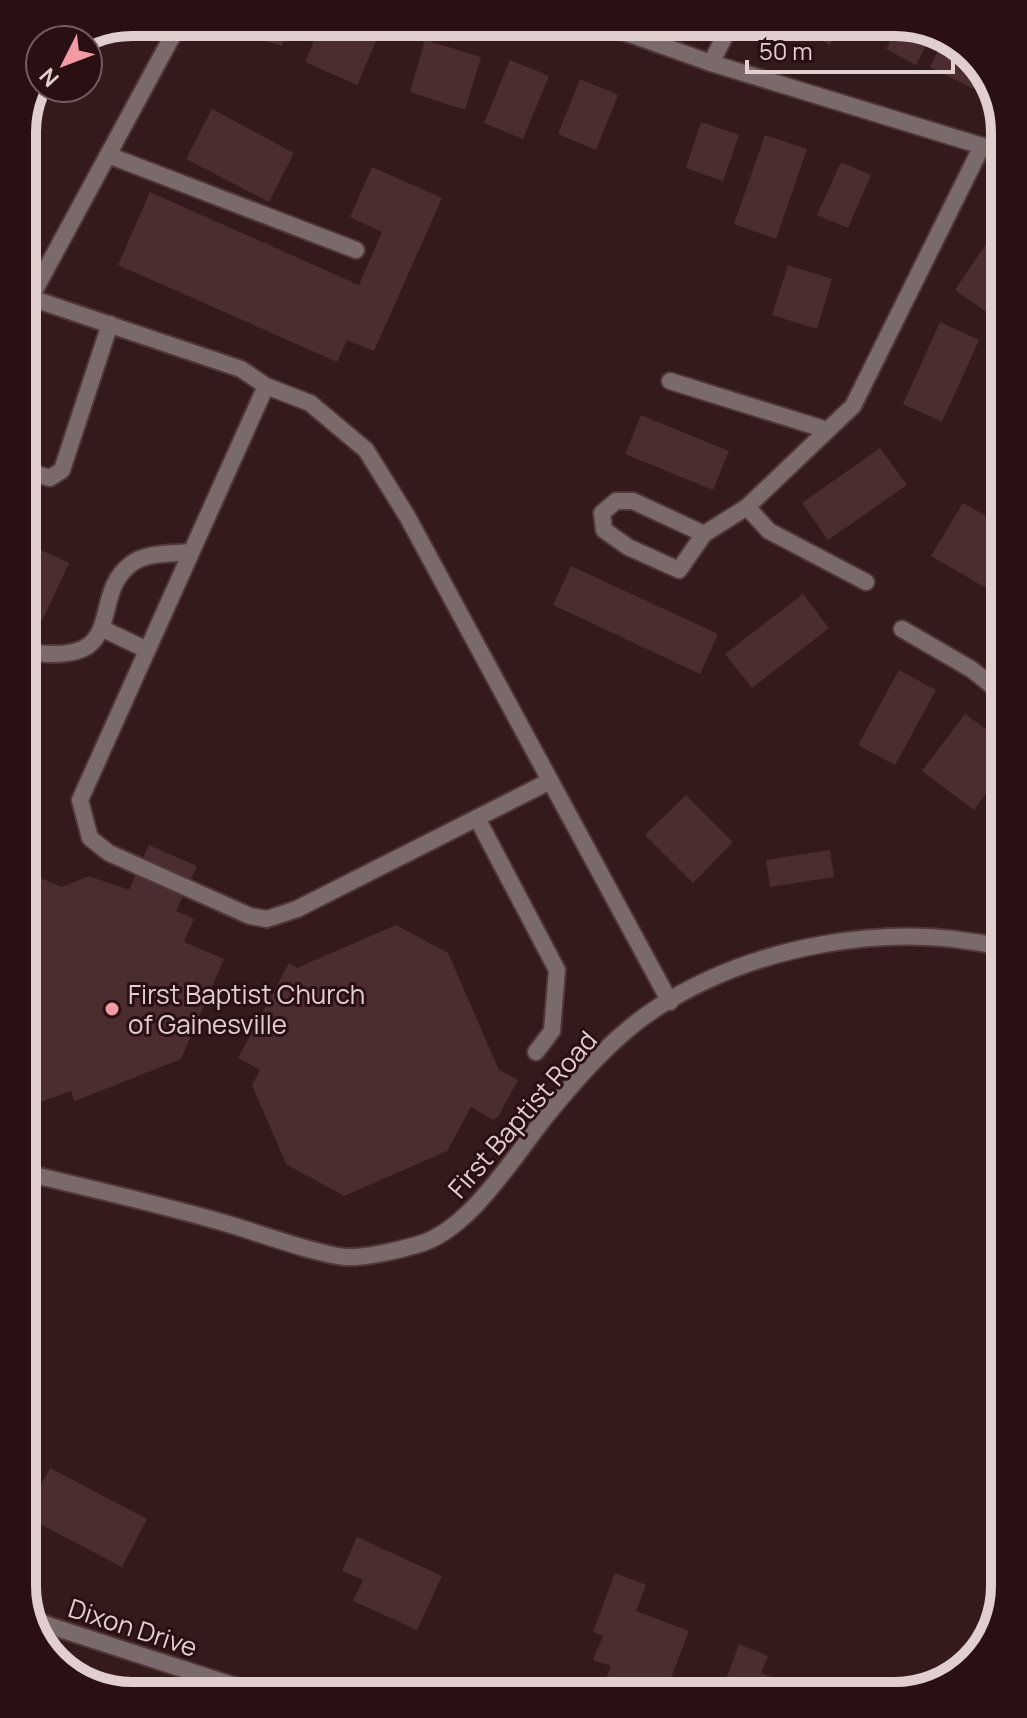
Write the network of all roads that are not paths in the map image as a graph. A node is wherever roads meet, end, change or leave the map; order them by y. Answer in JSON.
{"nodes":[{"id":1,"x":172,"y":36,"type":"edge"},
{"id":2,"x":635,"y":36,"type":"edge"},
{"id":3,"x":725,"y":36,"type":"edge"},
{"id":4,"x":711,"y":63,"type":"junction"},
{"id":5,"x":982,"y":146,"type":"junction"},
{"id":6,"x":991,"y":149,"type":"edge"},
{"id":7,"x":108,"y":155,"type":"junction"},
{"id":8,"x":356,"y":250,"type":"dead end"},
{"id":9,"x":36,"y":280,"type":"edge"},
{"id":10,"x":36,"y":299,"type":"edge"},
{"id":11,"x":110,"y":324,"type":"junction"},
{"id":12,"x":670,"y":381,"type":"dead end"},
{"id":13,"x":266,"y":386,"type":"junction"},
{"id":14,"x":827,"y":430,"type":"junction"},
{"id":15,"x":36,"y":474,"type":"edge"},
{"id":16,"x":747,"y":507,"type":"junction"},
{"id":17,"x":704,"y":534,"type":"junction"},
{"id":18,"x":191,"y":552,"type":"junction"},
{"id":19,"x":866,"y":582,"type":"dead end"},
{"id":20,"x":103,"y":629,"type":"junction"},
{"id":21,"x":902,"y":629,"type":"dead end"},
{"id":22,"x":147,"y":650,"type":"junction"},
{"id":23,"x":36,"y":652,"type":"edge"},
{"id":24,"x":991,"y":685,"type":"edge"},
{"id":25,"x":550,"y":781,"type":"junction"},
{"id":26,"x":477,"y":818,"type":"junction"},
{"id":27,"x":991,"y":944,"type":"edge"},
{"id":28,"x":670,"y":1002,"type":"junction"},
{"id":29,"x":536,"y":1052,"type":"dead end"},
{"id":30,"x":36,"y":1175,"type":"edge"},
{"id":31,"x":43,"y":1623,"type":"edge"},
{"id":32,"x":223,"y":1682,"type":"edge"}],
"edges":[{"from":1,"to":7,"type":"street"},
{"from":2,"to":4,"type":"street"},
{"from":3,"to":4,"type":"street"},
{"from":4,"to":5,"type":"street"},
{"from":5,"to":6,"type":"street"},
{"from":5,"to":14,"type":"street"},
{"from":7,"to":8,"type":"street"},
{"from":7,"to":9,"type":"street"},
{"from":10,"to":11,"type":"street"},
{"from":11,"to":13,"type":"street"},
{"from":11,"to":15,"type":"street"},
{"from":12,"to":14,"type":"street"},
{"from":13,"to":18,"type":"street"},
{"from":13,"to":25,"type":"street"},
{"from":14,"to":16,"type":"street"},
{"from":16,"to":17,"type":"street"},
{"from":16,"to":19,"type":"street"},
{"from":17,"to":17,"type":"street"},
{"from":18,"to":20,"type":"street"},
{"from":18,"to":22,"type":"street"},
{"from":20,"to":22,"type":"street"},
{"from":20,"to":23,"type":"street"},
{"from":21,"to":24,"type":"street"},
{"from":22,"to":26,"type":"street"},
{"from":25,"to":26,"type":"street"},
{"from":25,"to":28,"type":"street"},
{"from":26,"to":29,"type":"street"},
{"from":27,"to":28,"type":"street","name":"First Baptist Road"},
{"from":28,"to":30,"type":"street","name":"First Baptist Road"},
{"from":31,"to":32,"type":"street","name":"Dixon Drive"}]}
